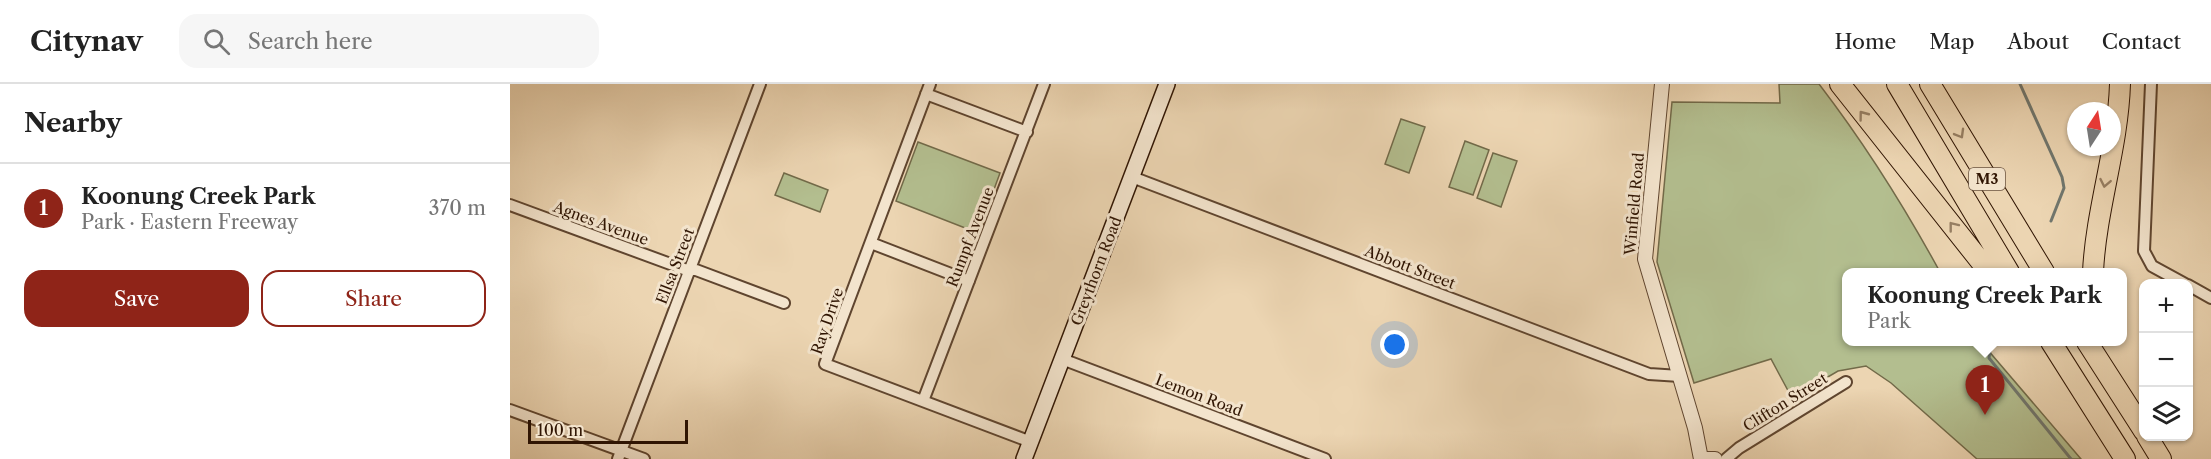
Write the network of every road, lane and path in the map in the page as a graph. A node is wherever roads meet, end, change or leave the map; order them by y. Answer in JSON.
{"nodes":[{"id":1,"x":760,"y":84,"type":"edge"},
{"id":2,"x":1044,"y":84,"type":"edge"},
{"id":3,"x":1167,"y":84,"type":"edge"},
{"id":4,"x":1662,"y":84,"type":"edge"},
{"id":5,"x":1840,"y":84,"type":"edge"},
{"id":6,"x":1897,"y":84,"type":"edge"},
{"id":7,"x":1930,"y":84,"type":"edge"},
{"id":8,"x":2120,"y":84,"type":"edge"},
{"id":9,"x":2151,"y":84,"type":"edge"},
{"id":10,"x":928,"y":89,"type":"edge"},
{"id":11,"x":1027,"y":132,"type":"junction"},
{"id":12,"x":1132,"y":177,"type":"junction"},
{"id":13,"x":510,"y":205,"type":"edge"},
{"id":14,"x":871,"y":243,"type":"junction"},
{"id":15,"x":1985,"y":268,"type":"edge"},
{"id":16,"x":2006,"y":268,"type":"edge"},
{"id":17,"x":2041,"y":268,"type":"edge"},
{"id":18,"x":2094,"y":268,"type":"edge"},
{"id":19,"x":690,"y":270,"type":"junction"},
{"id":20,"x":2177,"y":279,"type":"edge"},
{"id":21,"x":969,"y":281,"type":"junction"},
{"id":22,"x":2193,"y":288,"type":"edge"},
{"id":23,"x":2211,"y":298,"type":"edge"},
{"id":24,"x":784,"y":303,"type":"dead end"},
{"id":25,"x":2044,"y":346,"type":"edge"},
{"id":26,"x":2053,"y":346,"type":"edge"},
{"id":27,"x":2090,"y":346,"type":"edge"},
{"id":28,"x":2102,"y":346,"type":"edge"},
{"id":29,"x":1062,"y":359,"type":"junction"},
{"id":30,"x":1680,"y":376,"type":"junction"},
{"id":31,"x":1846,"y":382,"type":"dead end"},
{"id":32,"x":2120,"y":394,"type":"junction"},
{"id":33,"x":922,"y":401,"type":"junction"},
{"id":34,"x":510,"y":410,"type":"edge"},
{"id":35,"x":2095,"y":415,"type":"junction"},
{"id":36,"x":2139,"y":423,"type":"edge"},
{"id":37,"x":2150,"y":441,"type":"edge"},
{"id":38,"x":1031,"y":442,"type":"junction"},
{"id":39,"x":620,"y":455,"type":"edge"},
{"id":40,"x":1712,"y":458,"type":"edge"},
{"id":41,"x":644,"y":459,"type":"edge"},
{"id":42,"x":1024,"y":459,"type":"edge"},
{"id":43,"x":1325,"y":459,"type":"edge"},
{"id":44,"x":2125,"y":459,"type":"edge"},
{"id":45,"x":2161,"y":459,"type":"edge"}],
"edges":[{"from":1,"to":19,"type":"street","name":"Ellsa Street"},
{"from":2,"to":11,"type":"street","name":"Rumpf Avenue"},
{"from":3,"to":12,"type":"main road","name":"Greythorn Road"},
{"from":4,"to":30,"type":"street","name":"Winfield Road"},
{"from":15,"to":5,"type":"highway","one_way":true},
{"from":6,"to":16,"type":"highway","number":"M3"},
{"from":7,"to":17,"type":"highway","number":"M3","one_way":true},
{"from":8,"to":18,"type":"highway","one_way":true},
{"from":9,"to":20,"type":"street"},
{"from":10,"to":11,"type":"street"},
{"from":10,"to":14,"type":"street","name":"Ray Drive"},
{"from":11,"to":21,"type":"street","name":"Rumpf Avenue"},
{"from":12,"to":29,"type":"main road","name":"Greythorn Road"},
{"from":12,"to":30,"type":"street","name":"Abbott Street"},
{"from":13,"to":19,"type":"street","name":"Agnes Avenue"},
{"from":14,"to":21,"type":"street"},
{"from":14,"to":33,"type":"street","name":"Ray Drive"},
{"from":19,"to":24,"type":"street","name":"Agnes Avenue"},
{"from":19,"to":39,"type":"street","name":"Ellsa Street"},
{"from":21,"to":33,"type":"street","name":"Rumpf Avenue"},
{"from":22,"to":23,"type":"street"},
{"from":25,"to":35,"type":"highway"},
{"from":26,"to":35,"type":"highway"},
{"from":27,"to":32,"type":"highway"},
{"from":28,"to":32,"type":"highway"},
{"from":29,"to":38,"type":"main road","name":"Greythorn Road"},
{"from":29,"to":43,"type":"street","name":"Lemon Road"},
{"from":30,"to":40,"type":"street","name":"Winfield Road"},
{"from":31,"to":40,"type":"street","name":"Clifton Street"},
{"from":32,"to":36,"type":"highway"},
{"from":33,"to":38,"type":"street","name":"Ray Drive"},
{"from":34,"to":39,"type":"street"},
{"from":35,"to":44,"type":"highway"},
{"from":37,"to":45,"type":"highway"},
{"from":38,"to":42,"type":"main road","name":"Greythorn Road"},
{"from":39,"to":41,"type":"street"}]}
